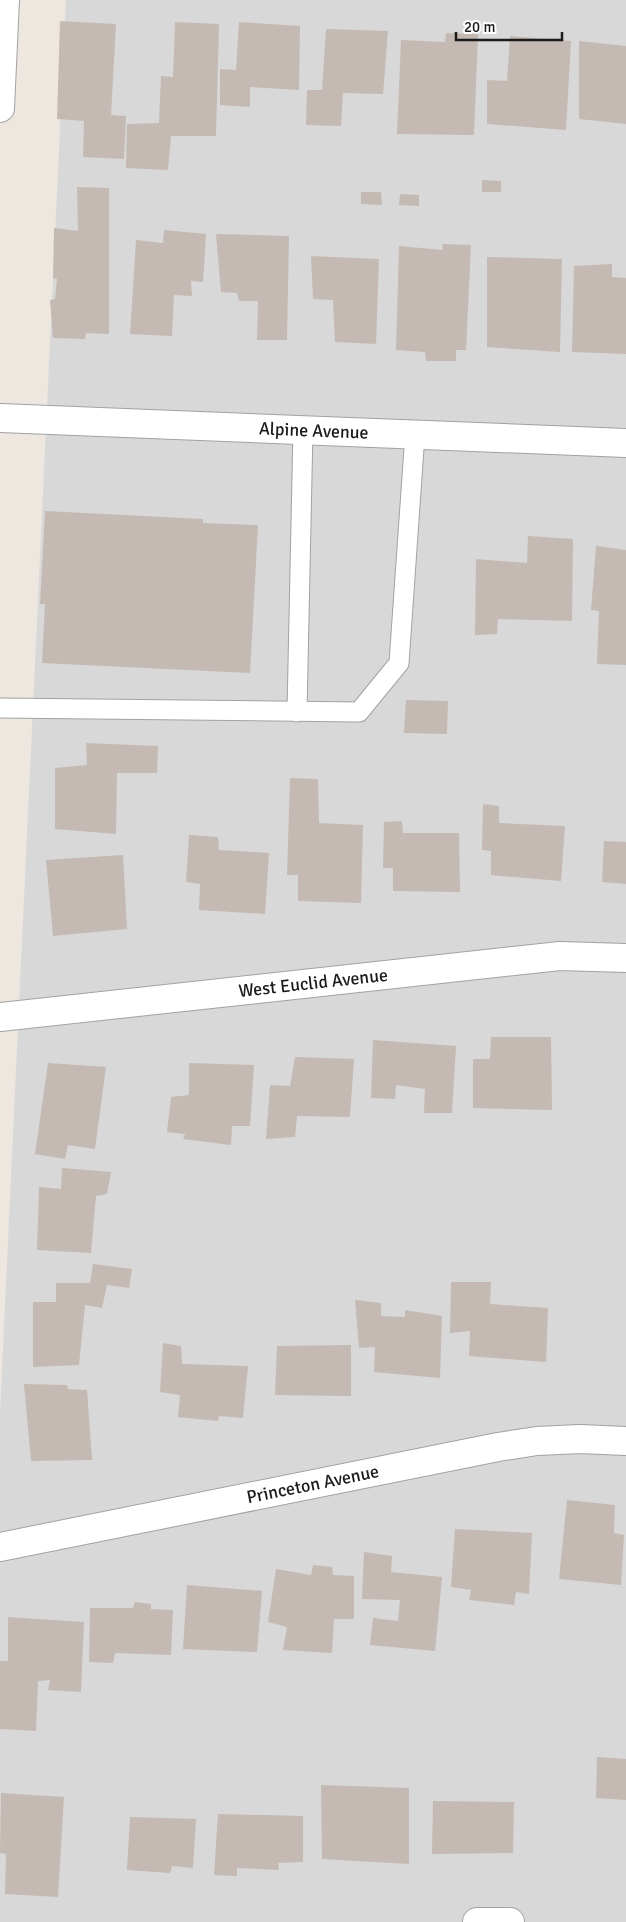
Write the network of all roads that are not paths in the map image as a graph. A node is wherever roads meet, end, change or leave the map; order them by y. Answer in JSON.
{"nodes":[{"id":1,"x":5,"y":0,"type":"edge"},
{"id":2,"x":0,"y":108,"type":"edge"},
{"id":3,"x":0,"y":418,"type":"edge"},
{"id":4,"x":303,"y":429,"type":"junction"},
{"id":5,"x":415,"y":434,"type":"junction"},
{"id":6,"x":626,"y":443,"type":"edge"},
{"id":7,"x":0,"y":708,"type":"edge"},
{"id":8,"x":297,"y":712,"type":"junction"},
{"id":9,"x":626,"y":958,"type":"edge"},
{"id":10,"x":0,"y":1017,"type":"edge"},
{"id":11,"x":626,"y":1441,"type":"edge"},
{"id":12,"x":0,"y":1547,"type":"edge"},
{"id":13,"x":477,"y":1922,"type":"edge"},
{"id":14,"x":510,"y":1922,"type":"edge"}],
"edges":[{"from":1,"to":2,"type":"street"},
{"from":3,"to":4,"type":"street","name":"Alpine Avenue"},
{"from":4,"to":5,"type":"street","name":"Alpine Avenue"},
{"from":4,"to":8,"type":"lane"},
{"from":5,"to":6,"type":"street","name":"Alpine Avenue"},
{"from":5,"to":8,"type":"lane"},
{"from":7,"to":8,"type":"lane"},
{"from":9,"to":10,"type":"street","name":"West Euclid Avenue"},
{"from":11,"to":12,"type":"street","name":"Princeton Avenue"},
{"from":13,"to":14,"type":"street"}]}
